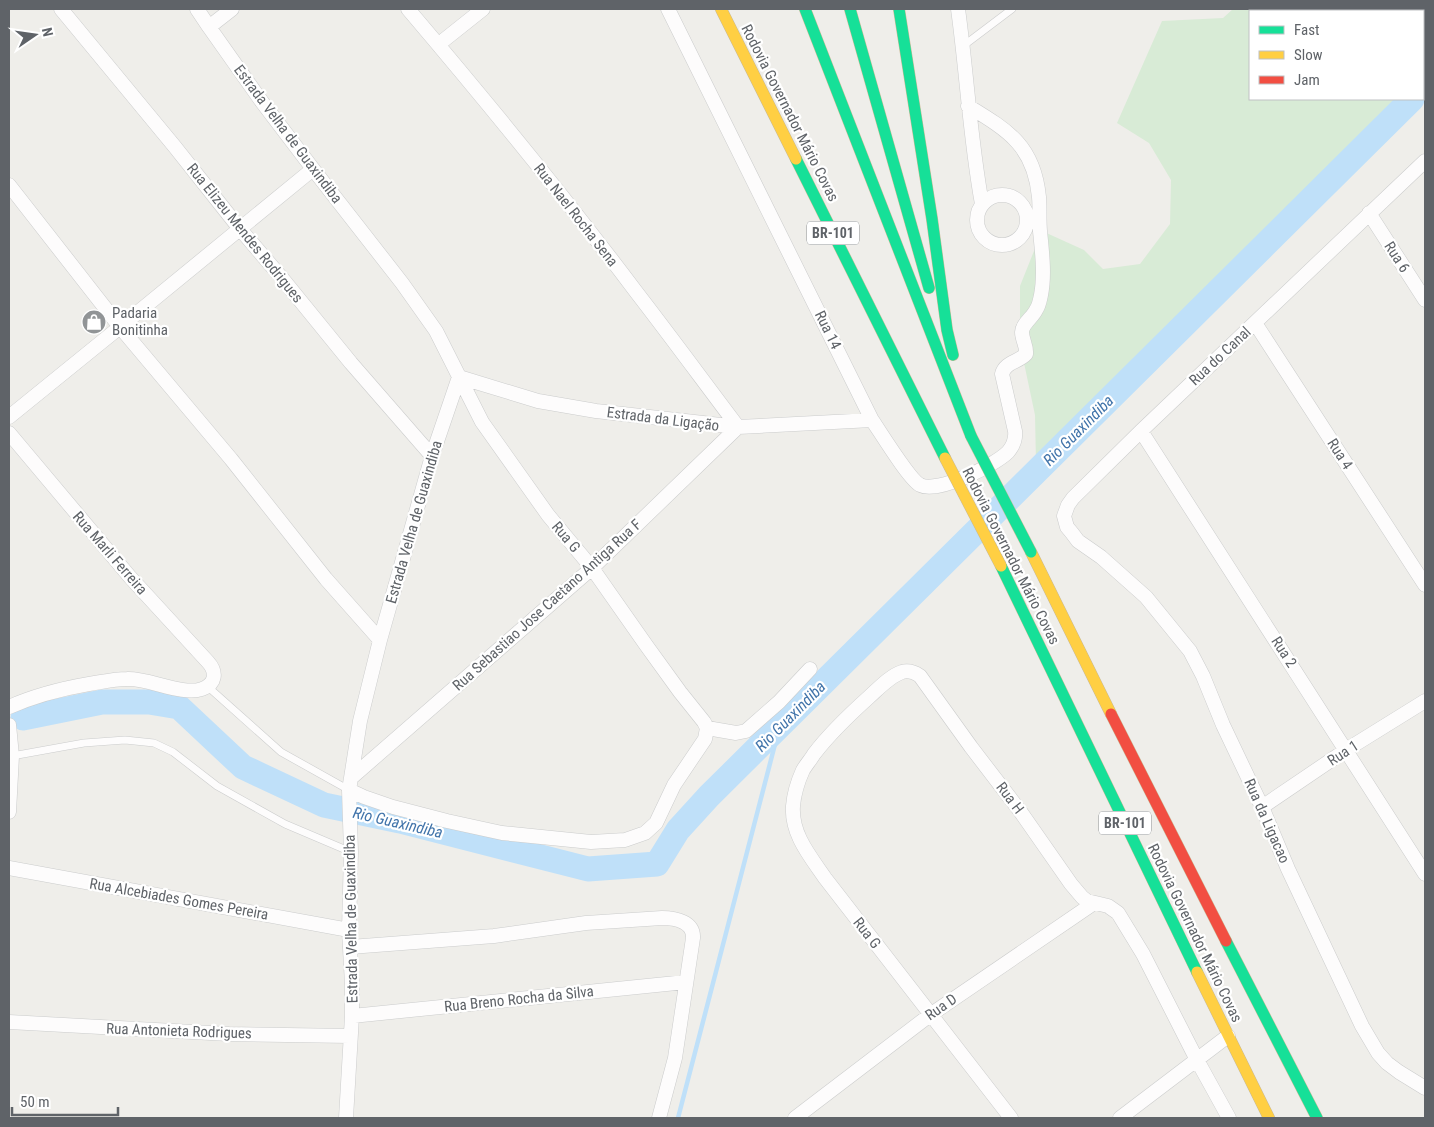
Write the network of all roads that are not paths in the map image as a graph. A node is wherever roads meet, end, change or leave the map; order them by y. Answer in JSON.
{"nodes":[{"id":1,"x":61,"y":9,"type":"edge"},
{"id":2,"x":197,"y":9,"type":"edge"},
{"id":3,"x":232,"y":9,"type":"edge"},
{"id":4,"x":408,"y":9,"type":"edge"},
{"id":5,"x":483,"y":9,"type":"edge"},
{"id":6,"x":668,"y":9,"type":"edge"},
{"id":7,"x":721,"y":9,"type":"edge"},
{"id":8,"x":805,"y":9,"type":"edge"},
{"id":9,"x":850,"y":9,"type":"edge"},
{"id":10,"x":899,"y":9,"type":"edge"},
{"id":11,"x":958,"y":9,"type":"edge"},
{"id":12,"x":1012,"y":9,"type":"edge"},
{"id":13,"x":209,"y":27,"type":"junction"},
{"id":14,"x":439,"y":44,"type":"junction"},
{"id":15,"x":963,"y":46,"type":"junction"},
{"id":16,"x":968,"y":106,"type":"junction"},
{"id":17,"x":1425,"y":161,"type":"edge"},
{"id":18,"x":313,"y":169,"type":"junction"},
{"id":19,"x":9,"y":185,"type":"edge"},
{"id":20,"x":982,"y":204,"type":"dead end"},
{"id":21,"x":1369,"y":213,"type":"junction"},
{"id":22,"x":240,"y":228,"type":"junction"},
{"id":23,"x":1425,"y":300,"type":"edge"},
{"id":24,"x":1255,"y":323,"type":"junction"},
{"id":25,"x":120,"y":328,"type":"junction"},
{"id":26,"x":459,"y":377,"type":"junction"},
{"id":27,"x":9,"y":417,"type":"edge"},
{"id":28,"x":872,"y":420,"type":"junction"},
{"id":29,"x":738,"y":427,"type":"junction"},
{"id":30,"x":1141,"y":431,"type":"junction"},
{"id":31,"x":9,"y":433,"type":"edge"},
{"id":32,"x":971,"y":436,"type":"junction"},
{"id":33,"x":432,"y":456,"type":"junction"},
{"id":34,"x":1101,"y":557,"type":"joint"},
{"id":35,"x":592,"y":568,"type":"junction"},
{"id":36,"x":1425,"y":586,"type":"edge"},
{"id":37,"x":380,"y":640,"type":"junction"},
{"id":38,"x":810,"y":670,"type":"dead end"},
{"id":39,"x":207,"y":686,"type":"junction"},
{"id":40,"x":1425,"y":701,"type":"edge"},
{"id":41,"x":9,"y":707,"type":"edge"},
{"id":42,"x":9,"y":725,"type":"edge"},
{"id":43,"x":707,"y":728,"type":"junction"},
{"id":44,"x":1346,"y":750,"type":"junction"},
{"id":45,"x":12,"y":756,"type":"junction"},
{"id":46,"x":350,"y":790,"type":"junction"},
{"id":47,"x":1262,"y":807,"type":"junction"},
{"id":48,"x":9,"y":812,"type":"edge"},
{"id":49,"x":806,"y":850,"type":"joint"},
{"id":50,"x":351,"y":852,"type":"junction"},
{"id":51,"x":9,"y":868,"type":"edge"},
{"id":52,"x":1425,"y":874,"type":"edge"},
{"id":53,"x":1094,"y":903,"type":"junction"},
{"id":54,"x":349,"y":930,"type":"junction"},
{"id":55,"x":350,"y":947,"type":"junction"},
{"id":56,"x":686,"y":982,"type":"junction"},
{"id":57,"x":930,"y":1015,"type":"junction"},
{"id":58,"x":352,"y":1016,"type":"junction"},
{"id":59,"x":9,"y":1022,"type":"edge"},
{"id":60,"x":350,"y":1036,"type":"junction"},
{"id":61,"x":1228,"y":1036,"type":"junction"},
{"id":62,"x":1197,"y":1060,"type":"junction"},
{"id":63,"x":1425,"y":1088,"type":"edge"},
{"id":64,"x":346,"y":1118,"type":"edge"},
{"id":65,"x":659,"y":1118,"type":"edge"},
{"id":66,"x":794,"y":1118,"type":"edge"},
{"id":67,"x":1011,"y":1118,"type":"edge"},
{"id":68,"x":1120,"y":1118,"type":"edge"},
{"id":69,"x":1229,"y":1118,"type":"edge"},
{"id":70,"x":1269,"y":1118,"type":"edge"},
{"id":71,"x":1317,"y":1118,"type":"edge"}],
"edges":[{"from":1,"to":22,"type":"street","name":"Rua Elizeu Mendes Rodrigues"},
{"from":2,"to":13,"type":"street","name":"Estrada Velha de Guaxindiba"},
{"from":3,"to":13,"type":"street"},
{"from":4,"to":14,"type":"street","name":"Rua Nael Rocha Sena"},
{"from":5,"to":14,"type":"street"},
{"from":6,"to":28,"type":"street","name":"Rua 14"},
{"from":7,"to":61,"type":"highway","name":"Rodovia Governador Mário Covas","number":"BR-101","bridge":true},
{"from":8,"to":32,"type":"highway","name":"Rodovia Governador Mário Covas","number":"BR-101"},
{"from":9,"to":32,"type":"highway","number":"BR-101"},
{"from":10,"to":32,"type":"highway","number":"BR-101"},
{"from":11,"to":15,"type":"street"},
{"from":12,"to":15,"type":"lane"},
{"from":13,"to":18,"type":"street","name":"Estrada Velha de Guaxindiba"},
{"from":14,"to":29,"type":"street","name":"Rua Nael Rocha Sena"},
{"from":15,"to":16,"type":"street"},
{"from":16,"to":20,"type":"street"},
{"from":16,"to":28,"type":"street","name":"Rua 14"},
{"from":17,"to":21,"type":"street","name":"Rua do Canal"},
{"from":18,"to":22,"type":"street"},
{"from":18,"to":26,"type":"street","name":"Estrada Velha de Guaxindiba"},
{"from":19,"to":25,"type":"street"},
{"from":21,"to":23,"type":"street","name":"Rua 6"},
{"from":21,"to":24,"type":"street","name":"Rua do Canal"},
{"from":22,"to":25,"type":"street"},
{"from":22,"to":33,"type":"street","name":"Rua Elizeu Mendes Rodrigues"},
{"from":24,"to":30,"type":"street","name":"Rua do Canal"},
{"from":24,"to":36,"type":"street","name":"Rua 4"},
{"from":25,"to":27,"type":"street"},
{"from":25,"to":37,"type":"street"},
{"from":26,"to":29,"type":"street","name":"Estrada da Ligação"},
{"from":26,"to":33,"type":"street","name":"Estrada Velha de Guaxindiba"},
{"from":26,"to":35,"type":"street","name":"Rua G"},
{"from":28,"to":29,"type":"street","name":"Estrada da Ligação"},
{"from":29,"to":35,"type":"street","name":"Rua Sebastiao Jose Caetano Antiga Rua F"},
{"from":30,"to":34,"type":"street","name":"Rua do Canal"},
{"from":30,"to":44,"type":"street","name":"Rua 2"},
{"from":31,"to":39,"type":"street","name":"Rua Marli Ferreira"},
{"from":32,"to":71,"type":"highway","name":"Rodovia Governador Mário Covas","number":"BR-101","bridge":true},
{"from":33,"to":37,"type":"street","name":"Estrada Velha de Guaxindiba"},
{"from":34,"to":47,"type":"street","name":"Rua da Ligacao"},
{"from":35,"to":43,"type":"street","name":"Rua G"},
{"from":35,"to":46,"type":"street","name":"Rua Sebastiao Jose Caetano Antiga Rua F"},
{"from":37,"to":46,"type":"street","name":"Estrada Velha de Guaxindiba"},
{"from":38,"to":43,"type":"street"},
{"from":39,"to":41,"type":"street"},
{"from":39,"to":46,"type":"lane"},
{"from":40,"to":44,"type":"street","name":"Rua 1"},
{"from":42,"to":45,"type":"street"},
{"from":43,"to":46,"type":"street"},
{"from":44,"to":47,"type":"street","name":"Rua 1"},
{"from":44,"to":52,"type":"street","name":"Rua 2"},
{"from":45,"to":48,"type":"street"},
{"from":45,"to":50,"type":"lane"},
{"from":46,"to":50,"type":"street","name":"Estrada Velha de Guaxindiba"},
{"from":47,"to":63,"type":"street","name":"Rua da Ligacao"},
{"from":49,"to":53,"type":"street","name":"Rua H"},
{"from":49,"to":57,"type":"street","name":"Rua G"},
{"from":50,"to":54,"type":"street","name":"Estrada Velha de Guaxindiba"},
{"from":51,"to":54,"type":"street","name":"Rua Alcebiades Gomes Pereira"},
{"from":53,"to":57,"type":"street","name":"Rua D"},
{"from":53,"to":62,"type":"street","name":"Rua H"},
{"from":54,"to":55,"type":"street","name":"Estrada Velha de Guaxindiba"},
{"from":55,"to":56,"type":"street"},
{"from":55,"to":58,"type":"street","name":"Estrada Velha de Guaxindiba"},
{"from":56,"to":58,"type":"street","name":"Rua Breno Rocha da Silva"},
{"from":56,"to":65,"type":"street"},
{"from":57,"to":66,"type":"street","name":"Rua D"},
{"from":57,"to":67,"type":"street","name":"Rua G"},
{"from":58,"to":60,"type":"street","name":"Estrada Velha de Guaxindiba"},
{"from":59,"to":60,"type":"street","name":"Rua Antonieta Rodrigues"},
{"from":60,"to":64,"type":"street","name":"Estrada Velha de Guaxindiba"},
{"from":61,"to":62,"type":"street"},
{"from":61,"to":70,"type":"highway","name":"Rodovia Governador Mário Covas","number":"BR-101"},
{"from":62,"to":68,"type":"street"},
{"from":62,"to":69,"type":"street","name":"Rua H"}]}
